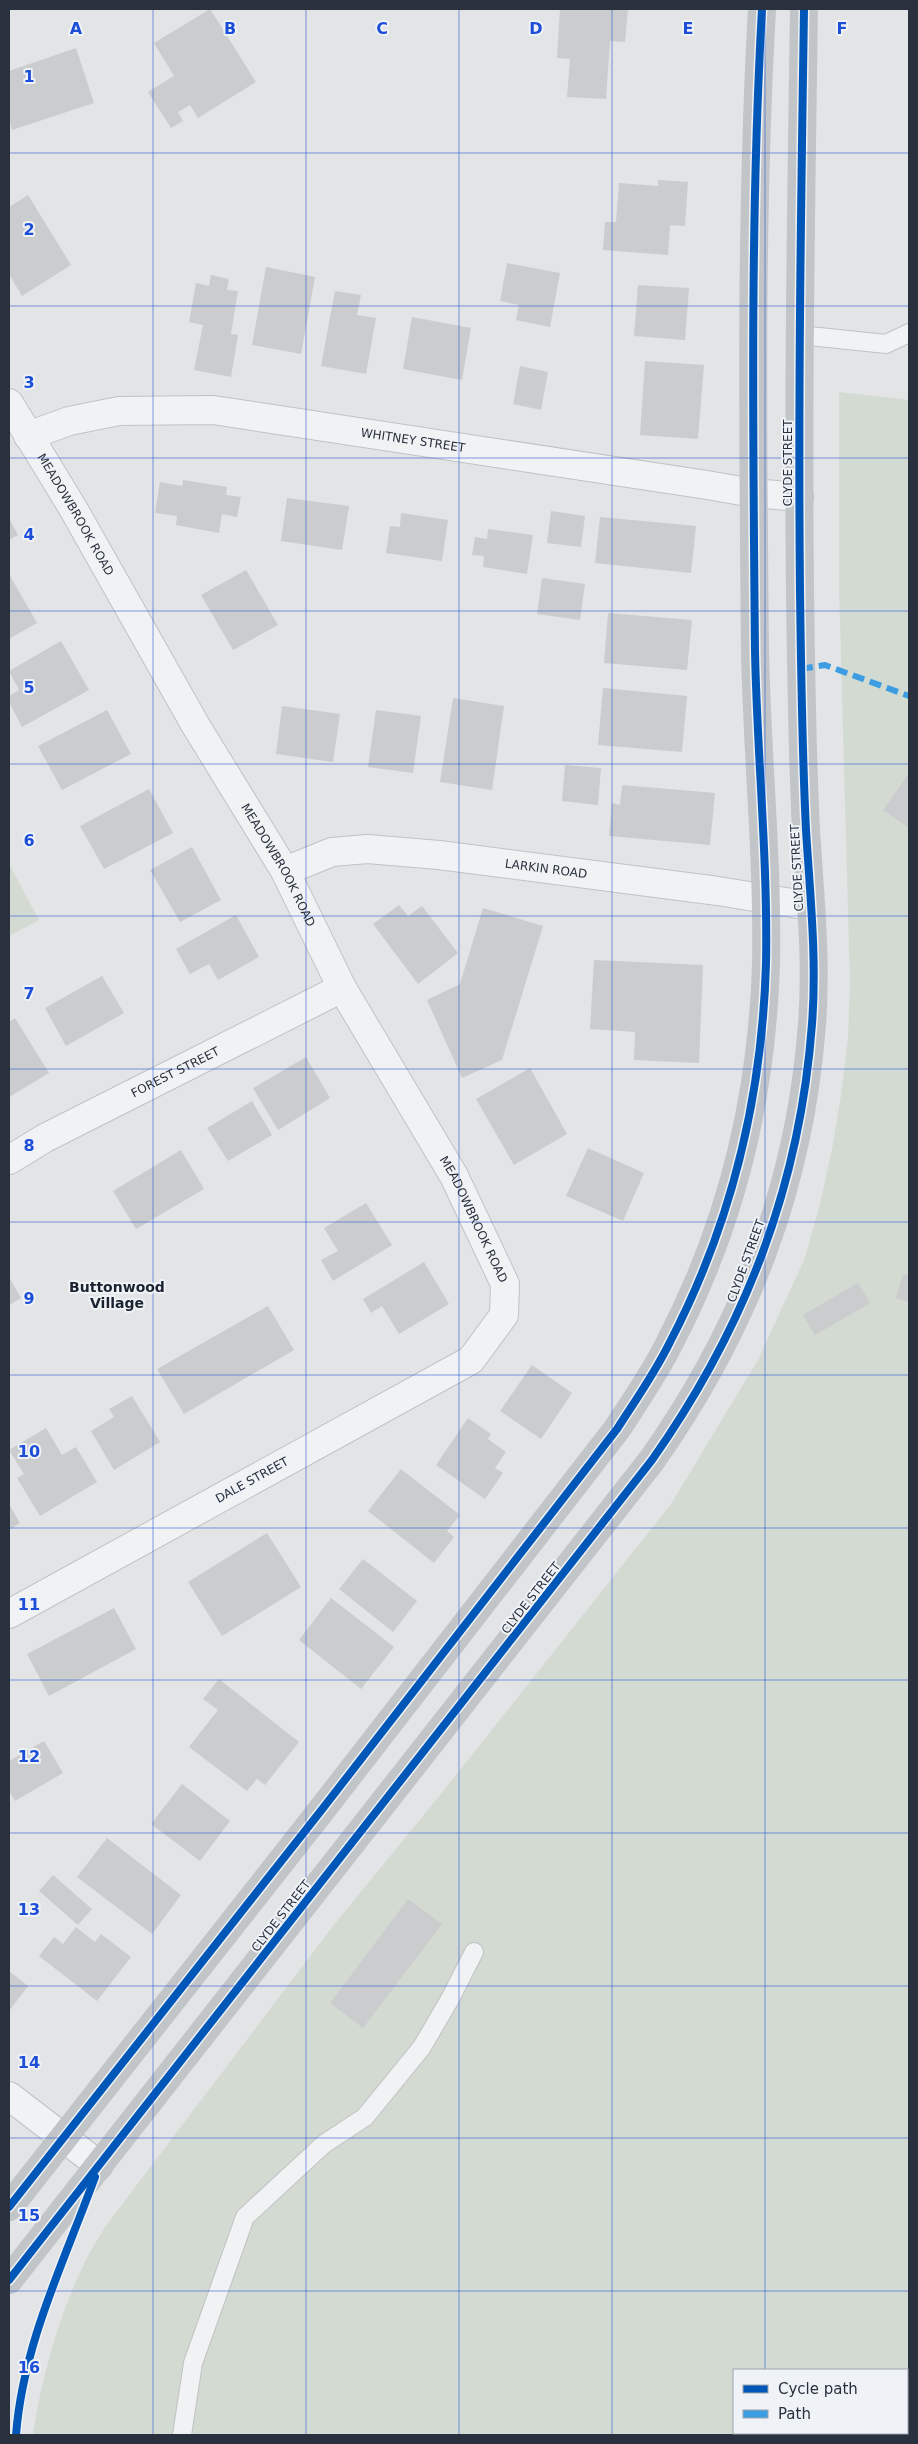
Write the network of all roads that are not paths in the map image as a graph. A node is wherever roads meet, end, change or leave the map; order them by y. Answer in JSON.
{"nodes":[{"id":1,"x":762,"y":9,"type":"edge"},
{"id":2,"x":804,"y":9,"type":"edge"},
{"id":3,"x":909,"y":334,"type":"edge"},
{"id":4,"x":800,"y":335,"type":"junction"},
{"id":5,"x":9,"y":403,"type":"edge"},
{"id":6,"x":28,"y":436,"type":"junction"},
{"id":7,"x":754,"y":493,"type":"junction"},
{"id":8,"x":799,"y":497,"type":"junction"},
{"id":9,"x":285,"y":871,"type":"junction"},
{"id":10,"x":766,"y":899,"type":"junction"},
{"id":11,"x":810,"y":906,"type":"junction"},
{"id":12,"x":342,"y":988,"type":"junction"},
{"id":13,"x":9,"y":1160,"type":"edge"},
{"id":14,"x":489,"y":1338,"type":"joint"},
{"id":15,"x":9,"y":1614,"type":"edge"},
{"id":16,"x":474,"y":1952,"type":"dead end"},
{"id":17,"x":9,"y":2096,"type":"edge"},
{"id":18,"x":63,"y":2138,"type":"junction"},
{"id":19,"x":99,"y":2165,"type":"junction"},
{"id":20,"x":9,"y":2207,"type":"edge"},
{"id":21,"x":9,"y":2280,"type":"edge"},
{"id":22,"x":182,"y":2435,"type":"edge"}],
"edges":[{"from":1,"to":7,"type":"main road"},
{"from":2,"to":4,"type":"main road","name":"CLYDE STREET"},
{"from":3,"to":4,"type":"lane"},
{"from":4,"to":8,"type":"main road","name":"CLYDE STREET"},
{"from":5,"to":6,"type":"street","name":"MEADOWBROOK ROAD"},
{"from":6,"to":7,"type":"street","name":"WHITNEY STREET"},
{"from":6,"to":9,"type":"street","name":"MEADOWBROOK ROAD"},
{"from":7,"to":8,"type":"street","name":"WHITNEY STREET"},
{"from":7,"to":10,"type":"main road"},
{"from":8,"to":11,"type":"main road","name":"CLYDE STREET"},
{"from":9,"to":10,"type":"street","name":"LARKIN ROAD"},
{"from":9,"to":12,"type":"street","name":"MEADOWBROOK ROAD"},
{"from":10,"to":11,"type":"street","name":"LARKIN ROAD"},
{"from":10,"to":18,"type":"main road"},
{"from":11,"to":19,"type":"main road","name":"CLYDE STREET"},
{"from":12,"to":13,"type":"street","name":"FOREST STREET"},
{"from":12,"to":14,"type":"street","name":"MEADOWBROOK ROAD"},
{"from":14,"to":15,"type":"street","name":"DALE STREET"},
{"from":16,"to":22,"type":"lane"},
{"from":17,"to":18,"type":"street"},
{"from":18,"to":19,"type":"street"},
{"from":18,"to":20,"type":"main road"},
{"from":19,"to":21,"type":"main road","name":"CLYDE STREET"}]}
